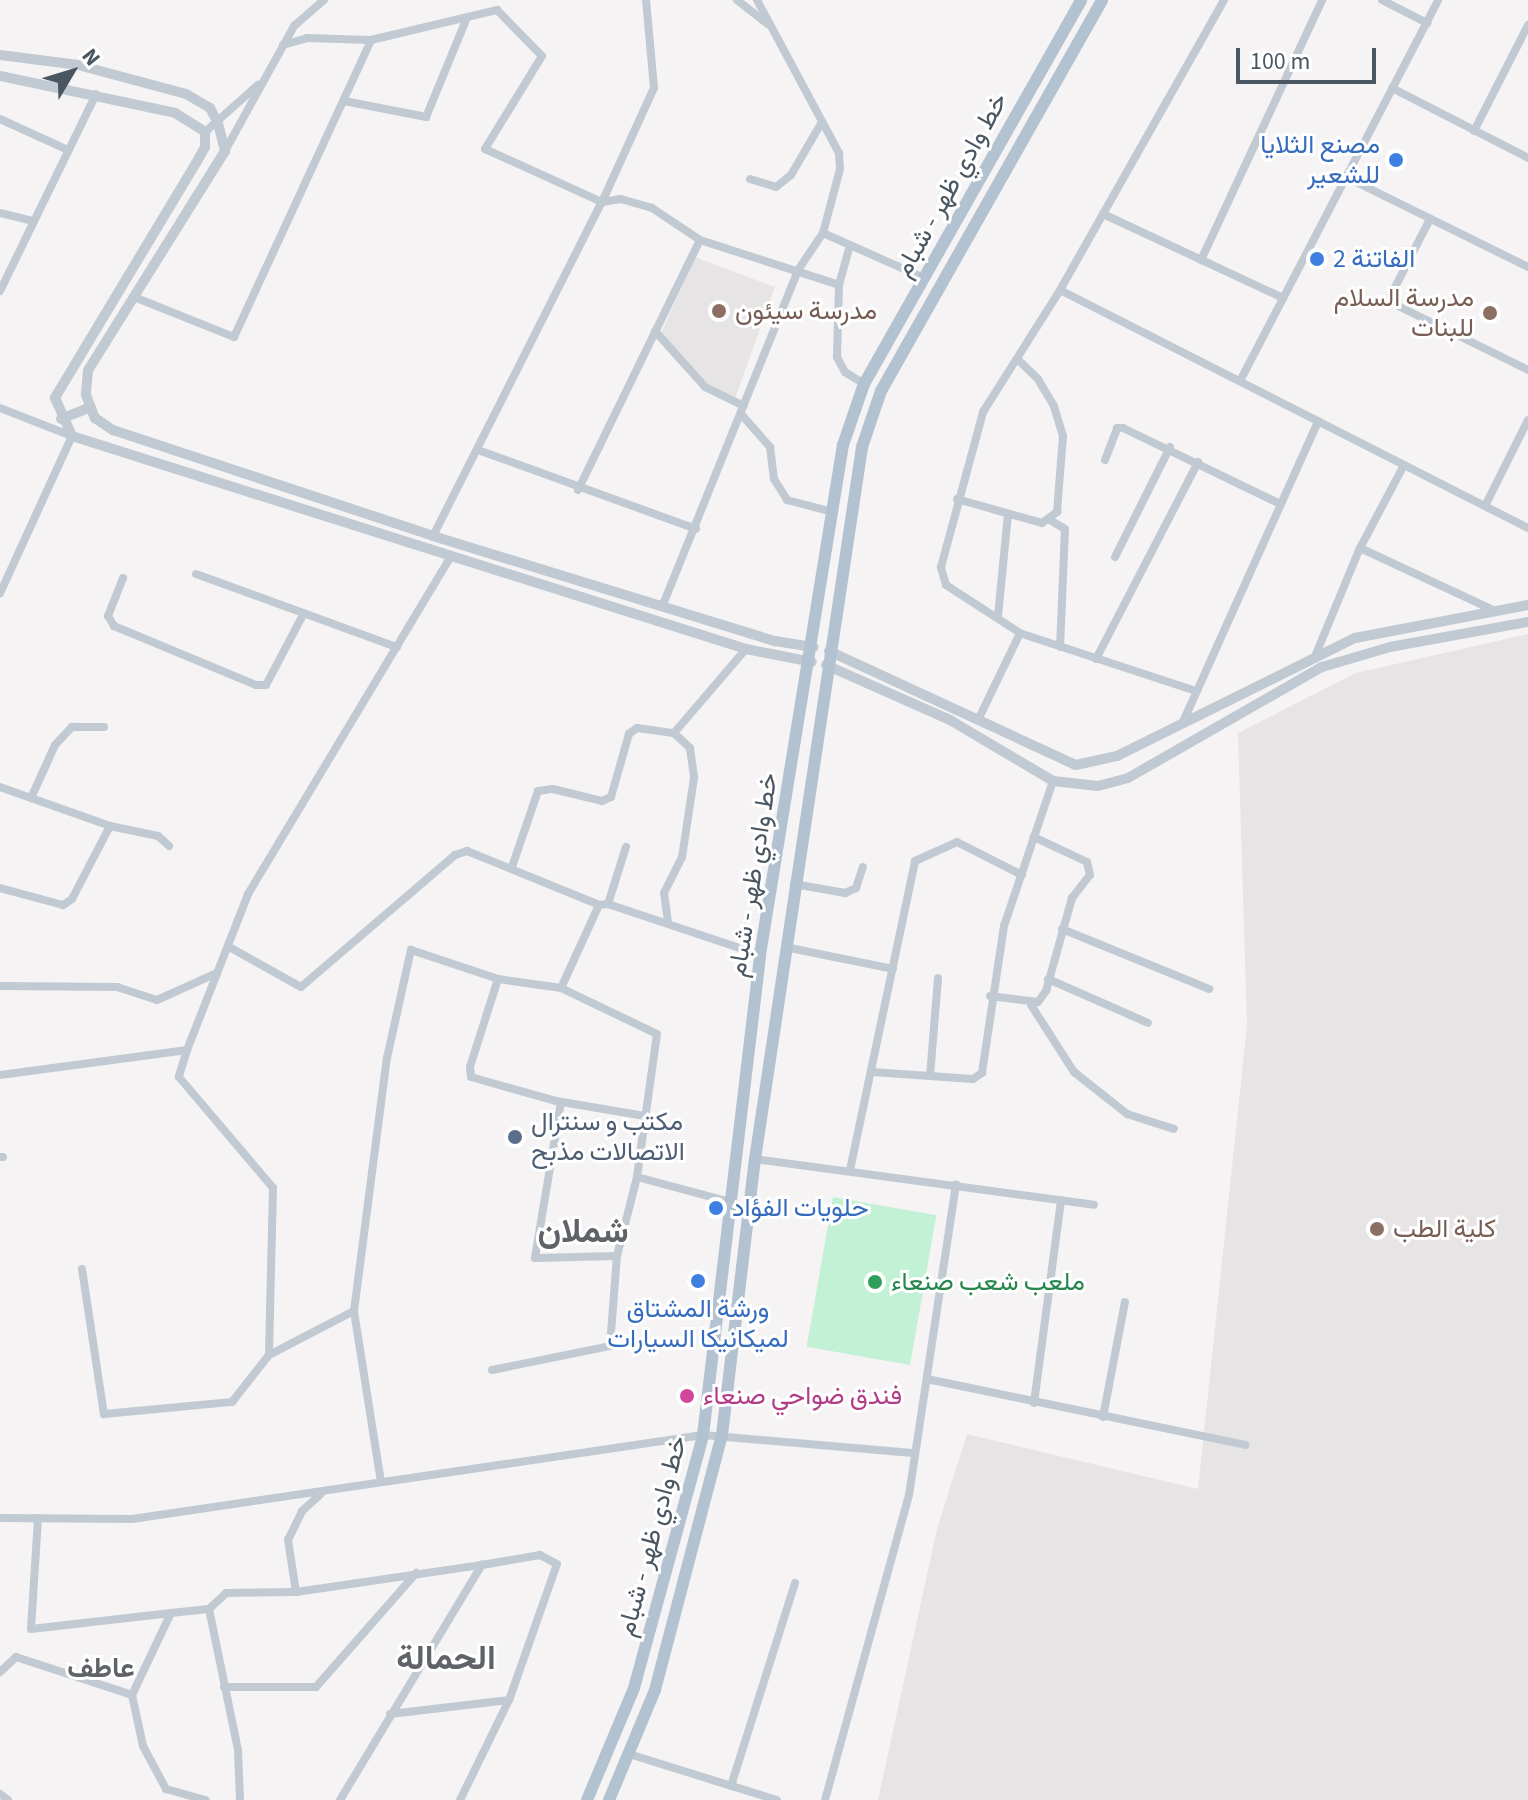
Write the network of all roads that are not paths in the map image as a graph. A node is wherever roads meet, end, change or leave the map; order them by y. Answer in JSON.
{"nodes":[{"id":1,"x":324,"y":0,"type":"edge"},
{"id":2,"x":646,"y":0,"type":"edge"},
{"id":3,"x":737,"y":0,"type":"edge"},
{"id":4,"x":757,"y":0,"type":"edge"},
{"id":5,"x":1081,"y":0,"type":"edge"},
{"id":6,"x":1102,"y":0,"type":"edge"},
{"id":7,"x":1224,"y":0,"type":"edge"},
{"id":8,"x":1322,"y":0,"type":"edge"},
{"id":9,"x":1382,"y":0,"type":"edge"},
{"id":10,"x":1438,"y":0,"type":"edge"},
{"id":11,"x":466,"y":20,"type":"junction"},
{"id":12,"x":1427,"y":23,"type":"junction"},
{"id":13,"x":1528,"y":25,"type":"edge"},
{"id":14,"x":771,"y":26,"type":"junction"},
{"id":15,"x":371,"y":40,"type":"junction"},
{"id":16,"x":283,"y":45,"type":"junction"},
{"id":17,"x":0,"y":55,"type":"edge"},
{"id":18,"x":272,"y":70,"type":"junction"},
{"id":19,"x":0,"y":76,"type":"edge"},
{"id":20,"x":1392,"y":88,"type":"junction"},
{"id":21,"x":96,"y":94,"type":"junction"},
{"id":22,"x":344,"y":101,"type":"junction"},
{"id":23,"x":0,"y":119,"type":"edge"},
{"id":24,"x":822,"y":122,"type":"junction"},
{"id":25,"x":218,"y":123,"type":"junction"},
{"id":26,"x":1474,"y":131,"type":"junction"},
{"id":27,"x":205,"y":132,"type":"junction"},
{"id":28,"x":68,"y":150,"type":"junction"},
{"id":29,"x":225,"y":151,"type":"junction"},
{"id":30,"x":1528,"y":158,"type":"edge"},
{"id":31,"x":1346,"y":177,"type":"junction"},
{"id":32,"x":750,"y":179,"type":"dead end"},
{"id":33,"x":602,"y":202,"type":"junction"},
{"id":34,"x":0,"y":213,"type":"edge"},
{"id":35,"x":1103,"y":214,"type":"junction"},
{"id":36,"x":1430,"y":219,"type":"junction"},
{"id":37,"x":33,"y":221,"type":"junction"},
{"id":38,"x":823,"y":233,"type":"junction"},
{"id":39,"x":700,"y":240,"type":"junction"},
{"id":40,"x":850,"y":245,"type":"junction"},
{"id":41,"x":1201,"y":260,"type":"junction"},
{"id":42,"x":1528,"y":267,"type":"edge"},
{"id":43,"x":798,"y":270,"type":"junction"},
{"id":44,"x":924,"y":278,"type":"junction"},
{"id":45,"x":839,"y":285,"type":"junction"},
{"id":46,"x":1060,"y":290,"type":"junction"},
{"id":47,"x":0,"y":291,"type":"edge"},
{"id":48,"x":134,"y":297,"type":"junction"},
{"id":49,"x":1283,"y":298,"type":"junction"},
{"id":50,"x":655,"y":331,"type":"junction"},
{"id":51,"x":1017,"y":359,"type":"junction"},
{"id":52,"x":1528,"y":370,"type":"edge"},
{"id":53,"x":1240,"y":381,"type":"junction"},
{"id":54,"x":864,"y":384,"type":"junction"},
{"id":55,"x":91,"y":407,"type":"junction"},
{"id":56,"x":0,"y":408,"type":"edge"},
{"id":57,"x":743,"y":410,"type":"junction"},
{"id":58,"x":61,"y":419,"type":"junction"},
{"id":59,"x":1528,"y":420,"type":"edge"},
{"id":60,"x":1318,"y":421,"type":"junction"},
{"id":61,"x":72,"y":436,"type":"junction"},
{"id":62,"x":1170,"y":447,"type":"junction"},
{"id":63,"x":478,"y":450,"type":"junction"},
{"id":64,"x":1105,"y":460,"type":"dead end"},
{"id":65,"x":1198,"y":462,"type":"junction"},
{"id":66,"x":1404,"y":465,"type":"junction"},
{"id":67,"x":578,"y":490,"type":"junction"},
{"id":68,"x":957,"y":499,"type":"junction"},
{"id":69,"x":1278,"y":503,"type":"junction"},
{"id":70,"x":1485,"y":506,"type":"junction"},
{"id":71,"x":833,"y":512,"type":"junction"},
{"id":72,"x":1008,"y":514,"type":"junction"},
{"id":73,"x":1050,"y":520,"type":"junction"},
{"id":74,"x":1528,"y":528,"type":"edge"},
{"id":75,"x":696,"y":529,"type":"junction"},
{"id":76,"x":433,"y":536,"type":"junction"},
{"id":77,"x":1360,"y":548,"type":"junction"},
{"id":78,"x":1115,"y":557,"type":"dead end"},
{"id":79,"x":450,"y":558,"type":"junction"},
{"id":80,"x":196,"y":574,"type":"dead end"},
{"id":81,"x":123,"y":578,"type":"dead end"},
{"id":82,"x":0,"y":593,"type":"edge"},
{"id":83,"x":1528,"y":605,"type":"edge"},
{"id":84,"x":662,"y":607,"type":"junction"},
{"id":85,"x":1496,"y":611,"type":"junction"},
{"id":86,"x":304,"y":613,"type":"junction"},
{"id":87,"x":998,"y":616,"type":"junction"},
{"id":88,"x":1528,"y":622,"type":"edge"},
{"id":89,"x":1020,"y":633,"type":"junction"},
{"id":90,"x":397,"y":647,"type":"junction"},
{"id":91,"x":814,"y":647,"type":"junction"},
{"id":92,"x":1060,"y":647,"type":"junction"},
{"id":93,"x":746,"y":649,"type":"junction"},
{"id":94,"x":829,"y":651,"type":"junction"},
{"id":95,"x":1316,"y":654,"type":"junction"},
{"id":96,"x":1096,"y":659,"type":"junction"},
{"id":97,"x":812,"y":662,"type":"junction"},
{"id":98,"x":826,"y":665,"type":"junction"},
{"id":99,"x":1196,"y":691,"type":"junction"},
{"id":100,"x":979,"y":718,"type":"junction"},
{"id":101,"x":1183,"y":722,"type":"junction"},
{"id":102,"x":104,"y":727,"type":"dead end"},
{"id":103,"x":674,"y":733,"type":"junction"},
{"id":104,"x":1053,"y":781,"type":"junction"},
{"id":105,"x":0,"y":787,"type":"edge"},
{"id":106,"x":31,"y":798,"type":"junction"},
{"id":107,"x":110,"y":826,"type":"junction"},
{"id":108,"x":1034,"y":837,"type":"junction"},
{"id":109,"x":169,"y":846,"type":"dead end"},
{"id":110,"x":626,"y":847,"type":"dead end"},
{"id":111,"x":512,"y":867,"type":"junction"},
{"id":112,"x":863,"y":867,"type":"dead end"},
{"id":113,"x":1022,"y":875,"type":"junction"},
{"id":114,"x":794,"y":884,"type":"junction"},
{"id":115,"x":0,"y":888,"type":"edge"},
{"id":116,"x":604,"y":904,"type":"junction"},
{"id":117,"x":668,"y":923,"type":"junction"},
{"id":118,"x":1062,"y":929,"type":"junction"},
{"id":119,"x":785,"y":947,"type":"junction"},
{"id":120,"x":231,"y":948,"type":"junction"},
{"id":121,"x":760,"y":955,"type":"junction"},
{"id":122,"x":893,"y":969,"type":"junction"},
{"id":123,"x":218,"y":972,"type":"junction"},
{"id":124,"x":938,"y":978,"type":"dead end"},
{"id":125,"x":498,"y":979,"type":"junction"},
{"id":126,"x":1048,"y":979,"type":"junction"},
{"id":127,"x":0,"y":986,"type":"edge"},
{"id":128,"x":561,"y":988,"type":"junction"},
{"id":129,"x":1209,"y":989,"type":"dead end"},
{"id":130,"x":990,"y":996,"type":"junction"},
{"id":131,"x":1031,"y":1005,"type":"junction"},
{"id":132,"x":1148,"y":1023,"type":"dead end"},
{"id":133,"x":187,"y":1050,"type":"junction"},
{"id":134,"x":872,"y":1072,"type":"junction"},
{"id":135,"x":0,"y":1075,"type":"edge"},
{"id":136,"x":930,"y":1076,"type":"junction"},
{"id":137,"x":561,"y":1102,"type":"junction"},
{"id":138,"x":645,"y":1116,"type":"junction"},
{"id":139,"x":1174,"y":1129,"type":"dead end"},
{"id":140,"x":755,"y":1159,"type":"junction"},
{"id":141,"x":850,"y":1170,"type":"junction"},
{"id":142,"x":637,"y":1177,"type":"junction"},
{"id":143,"x":956,"y":1185,"type":"junction"},
{"id":144,"x":1061,"y":1200,"type":"junction"},
{"id":145,"x":730,"y":1202,"type":"junction"},
{"id":146,"x":1094,"y":1205,"type":"dead end"},
{"id":147,"x":617,"y":1256,"type":"junction"},
{"id":148,"x":82,"y":1269,"type":"dead end"},
{"id":149,"x":1125,"y":1302,"type":"dead end"},
{"id":150,"x":354,"y":1311,"type":"junction"},
{"id":151,"x":269,"y":1355,"type":"junction"},
{"id":152,"x":492,"y":1370,"type":"dead end"},
{"id":153,"x":927,"y":1379,"type":"junction"},
{"id":154,"x":1034,"y":1403,"type":"junction"},
{"id":155,"x":1103,"y":1417,"type":"junction"},
{"id":156,"x":703,"y":1435,"type":"junction"},
{"id":157,"x":722,"y":1435,"type":"junction"},
{"id":158,"x":1245,"y":1445,"type":"dead end"},
{"id":159,"x":915,"y":1453,"type":"junction"},
{"id":160,"x":381,"y":1482,"type":"junction"},
{"id":161,"x":325,"y":1491,"type":"junction"},
{"id":162,"x":0,"y":1518,"type":"edge"},
{"id":163,"x":38,"y":1518,"type":"junction"},
{"id":164,"x":482,"y":1565,"type":"junction"},
{"id":165,"x":417,"y":1573,"type":"junction"},
{"id":166,"x":795,"y":1583,"type":"dead end"},
{"id":167,"x":296,"y":1592,"type":"junction"},
{"id":168,"x":209,"y":1609,"type":"junction"},
{"id":169,"x":171,"y":1613,"type":"junction"},
{"id":170,"x":0,"y":1672,"type":"edge"},
{"id":171,"x":224,"y":1687,"type":"junction"},
{"id":172,"x":132,"y":1695,"type":"junction"},
{"id":173,"x":509,"y":1700,"type":"junction"},
{"id":174,"x":390,"y":1714,"type":"junction"},
{"id":175,"x":629,"y":1754,"type":"junction"},
{"id":176,"x":731,"y":1786,"type":"junction"},
{"id":177,"x":0,"y":1794,"type":"edge"},
{"id":178,"x":8,"y":1800,"type":"edge"},
{"id":179,"x":205,"y":1800,"type":"edge"},
{"id":180,"x":240,"y":1800,"type":"edge"},
{"id":181,"x":340,"y":1800,"type":"edge"},
{"id":182,"x":460,"y":1800,"type":"edge"},
{"id":183,"x":587,"y":1800,"type":"edge"},
{"id":184,"x":609,"y":1800,"type":"edge"},
{"id":185,"x":777,"y":1800,"type":"edge"},
{"id":186,"x":825,"y":1800,"type":"edge"}],
"edges":[{"from":1,"to":16,"type":"street"},
{"from":2,"to":33,"type":"street"},
{"from":3,"to":14,"type":"street"},
{"from":4,"to":14,"type":"street"},
{"from":5,"to":44,"type":"main road","name":"خط وادي ظهر - شبام"},
{"from":6,"to":94,"type":"main road","name":"خط وادي ظهر - شبام"},
{"from":7,"to":35,"type":"street"},
{"from":8,"to":41,"type":"street"},
{"from":9,"to":12,"type":"street"},
{"from":10,"to":12,"type":"street"},
{"from":11,"to":15,"type":"street"},
{"from":11,"to":22,"type":"street"},
{"from":11,"to":33,"type":"street"},
{"from":12,"to":20,"type":"street"},
{"from":13,"to":26,"type":"street"},
{"from":14,"to":24,"type":"street"},
{"from":15,"to":16,"type":"street"},
{"from":15,"to":22,"type":"street"},
{"from":16,"to":18,"type":"street"},
{"from":17,"to":25,"type":"street"},
{"from":18,"to":25,"type":"street"},
{"from":18,"to":29,"type":"street"},
{"from":19,"to":21,"type":"street"},
{"from":20,"to":26,"type":"street"},
{"from":20,"to":31,"type":"street"},
{"from":21,"to":27,"type":"street"},
{"from":21,"to":28,"type":"street"},
{"from":22,"to":48,"type":"street"},
{"from":23,"to":28,"type":"street"},
{"from":24,"to":32,"type":"street"},
{"from":24,"to":38,"type":"street"},
{"from":25,"to":27,"type":"street"},
{"from":25,"to":29,"type":"street"},
{"from":26,"to":30,"type":"street"},
{"from":27,"to":58,"type":"street"},
{"from":28,"to":37,"type":"street"},
{"from":29,"to":48,"type":"street"},
{"from":31,"to":36,"type":"street"},
{"from":31,"to":49,"type":"street"},
{"from":33,"to":39,"type":"street"},
{"from":33,"to":63,"type":"street"},
{"from":34,"to":37,"type":"street"},
{"from":35,"to":41,"type":"street"},
{"from":35,"to":46,"type":"street"},
{"from":36,"to":42,"type":"street"},
{"from":36,"to":52,"type":"street"},
{"from":37,"to":47,"type":"street"},
{"from":38,"to":40,"type":"street"},
{"from":38,"to":43,"type":"street"},
{"from":39,"to":43,"type":"street"},
{"from":39,"to":50,"type":"street"},
{"from":40,"to":44,"type":"street"},
{"from":40,"to":45,"type":"street"},
{"from":41,"to":49,"type":"street"},
{"from":43,"to":45,"type":"street"},
{"from":43,"to":57,"type":"street"},
{"from":44,"to":54,"type":"main road","name":"خط وادي ظهر - شبام"},
{"from":45,"to":54,"type":"street"},
{"from":46,"to":51,"type":"street"},
{"from":46,"to":53,"type":"street"},
{"from":48,"to":55,"type":"street"},
{"from":49,"to":53,"type":"street"},
{"from":50,"to":57,"type":"street"},
{"from":50,"to":67,"type":"street"},
{"from":51,"to":68,"type":"street"},
{"from":51,"to":73,"type":"street"},
{"from":53,"to":60,"type":"street"},
{"from":54,"to":71,"type":"main road","name":"خط وادي ظهر - شبام"},
{"from":55,"to":58,"type":"street"},
{"from":55,"to":76,"type":"street"},
{"from":56,"to":61,"type":"street"},
{"from":57,"to":71,"type":"street"},
{"from":57,"to":75,"type":"street"},
{"from":58,"to":61,"type":"street"},
{"from":59,"to":70,"type":"street"},
{"from":60,"to":66,"type":"street"},
{"from":60,"to":69,"type":"street"},
{"from":61,"to":79,"type":"street"},
{"from":61,"to":82,"type":"street"},
{"from":62,"to":64,"type":"street"},
{"from":62,"to":65,"type":"street"},
{"from":62,"to":78,"type":"street"},
{"from":63,"to":67,"type":"street"},
{"from":63,"to":76,"type":"street"},
{"from":65,"to":69,"type":"street"},
{"from":65,"to":96,"type":"street"},
{"from":66,"to":70,"type":"street"},
{"from":66,"to":77,"type":"street"},
{"from":67,"to":75,"type":"street"},
{"from":68,"to":72,"type":"street"},
{"from":68,"to":87,"type":"street"},
{"from":69,"to":99,"type":"street"},
{"from":70,"to":74,"type":"street"},
{"from":71,"to":91,"type":"main road","name":"خط وادي ظهر - شبام"},
{"from":72,"to":73,"type":"street"},
{"from":72,"to":87,"type":"street"},
{"from":73,"to":92,"type":"street"},
{"from":75,"to":84,"type":"street"},
{"from":76,"to":84,"type":"street"},
{"from":77,"to":85,"type":"street"},
{"from":77,"to":95,"type":"street"},
{"from":79,"to":90,"type":"street"},
{"from":79,"to":93,"type":"street"},
{"from":80,"to":86,"type":"street"},
{"from":81,"to":86,"type":"street"},
{"from":83,"to":85,"type":"street"},
{"from":84,"to":91,"type":"street"},
{"from":85,"to":95,"type":"street"},
{"from":86,"to":90,"type":"street"},
{"from":87,"to":89,"type":"street"},
{"from":88,"to":104,"type":"street"},
{"from":89,"to":92,"type":"street"},
{"from":89,"to":100,"type":"street"},
{"from":90,"to":120,"type":"street"},
{"from":91,"to":94,"type":"main road"},
{"from":91,"to":97,"type":"main road","name":"خط وادي ظهر - شبام"},
{"from":92,"to":96,"type":"street"},
{"from":93,"to":97,"type":"street"},
{"from":93,"to":103,"type":"street"},
{"from":94,"to":98,"type":"main road","name":"خط وادي ظهر - شبام"},
{"from":94,"to":100,"type":"street"},
{"from":95,"to":101,"type":"street"},
{"from":96,"to":99,"type":"street"},
{"from":97,"to":98,"type":"main road"},
{"from":97,"to":121,"type":"main road","name":"خط وادي ظهر - شبام"},
{"from":98,"to":104,"type":"street"},
{"from":98,"to":114,"type":"main road","name":"خط وادي ظهر - شبام"},
{"from":99,"to":101,"type":"street"},
{"from":100,"to":101,"type":"street"},
{"from":102,"to":106,"type":"street"},
{"from":103,"to":111,"type":"street"},
{"from":103,"to":117,"type":"street"},
{"from":104,"to":108,"type":"street"},
{"from":105,"to":106,"type":"street"},
{"from":106,"to":107,"type":"street"},
{"from":107,"to":109,"type":"street"},
{"from":107,"to":115,"type":"street"},
{"from":108,"to":113,"type":"street"},
{"from":108,"to":118,"type":"street"},
{"from":110,"to":116,"type":"street"},
{"from":111,"to":116,"type":"street"},
{"from":111,"to":120,"type":"street"},
{"from":112,"to":114,"type":"street"},
{"from":113,"to":122,"type":"street"},
{"from":113,"to":130,"type":"street"},
{"from":114,"to":119,"type":"main road","name":"خط وادي ظهر - شبام"},
{"from":116,"to":117,"type":"street"},
{"from":116,"to":128,"type":"street"},
{"from":117,"to":121,"type":"street"},
{"from":118,"to":126,"type":"street"},
{"from":118,"to":129,"type":"street"},
{"from":119,"to":122,"type":"street"},
{"from":119,"to":140,"type":"main road","name":"خط وادي ظهر - شبام"},
{"from":120,"to":123,"type":"street"},
{"from":121,"to":145,"type":"main road","name":"خط وادي ظهر - شبام"},
{"from":122,"to":134,"type":"street"},
{"from":123,"to":127,"type":"street"},
{"from":123,"to":133,"type":"street"},
{"from":124,"to":136,"type":"street"},
{"from":125,"to":128,"type":"street"},
{"from":125,"to":137,"type":"street"},
{"from":125,"to":150,"type":"street"},
{"from":126,"to":131,"type":"street"},
{"from":126,"to":132,"type":"street"},
{"from":128,"to":138,"type":"street"},
{"from":130,"to":131,"type":"street"},
{"from":130,"to":136,"type":"street"},
{"from":131,"to":139,"type":"street"},
{"from":133,"to":135,"type":"street"},
{"from":133,"to":151,"type":"street"},
{"from":134,"to":136,"type":"street"},
{"from":134,"to":141,"type":"street"},
{"from":137,"to":138,"type":"street"},
{"from":137,"to":147,"type":"street"},
{"from":138,"to":142,"type":"street"},
{"from":140,"to":141,"type":"street"},
{"from":140,"to":157,"type":"main road","name":"خط وادي ظهر - شبام"},
{"from":141,"to":143,"type":"street"},
{"from":142,"to":145,"type":"street"},
{"from":142,"to":147,"type":"street"},
{"from":143,"to":144,"type":"street"},
{"from":143,"to":153,"type":"street"},
{"from":144,"to":146,"type":"street"},
{"from":144,"to":154,"type":"street"},
{"from":145,"to":156,"type":"main road","name":"خط وادي ظهر - شبام"},
{"from":147,"to":152,"type":"street"},
{"from":148,"to":151,"type":"street"},
{"from":149,"to":155,"type":"street"},
{"from":150,"to":151,"type":"street"},
{"from":150,"to":160,"type":"street"},
{"from":153,"to":154,"type":"street"},
{"from":153,"to":159,"type":"street"},
{"from":154,"to":155,"type":"street"},
{"from":155,"to":158,"type":"street"},
{"from":156,"to":157,"type":"street"},
{"from":156,"to":160,"type":"street"},
{"from":156,"to":183,"type":"main road","name":"خط وادي ظهر - شبام"},
{"from":157,"to":159,"type":"street"},
{"from":157,"to":175,"type":"main road","name":"خط وادي ظهر - شبام"},
{"from":159,"to":186,"type":"street"},
{"from":160,"to":161,"type":"street"},
{"from":161,"to":163,"type":"street"},
{"from":161,"to":167,"type":"street"},
{"from":162,"to":163,"type":"street"},
{"from":163,"to":169,"type":"street"},
{"from":164,"to":165,"type":"street"},
{"from":164,"to":173,"type":"street"},
{"from":164,"to":174,"type":"street"},
{"from":165,"to":167,"type":"street"},
{"from":165,"to":171,"type":"street"},
{"from":166,"to":176,"type":"street"},
{"from":167,"to":168,"type":"street"},
{"from":168,"to":169,"type":"street"},
{"from":168,"to":171,"type":"street"},
{"from":169,"to":172,"type":"street"},
{"from":170,"to":172,"type":"street"},
{"from":171,"to":180,"type":"street"},
{"from":172,"to":179,"type":"street"},
{"from":173,"to":174,"type":"street"},
{"from":173,"to":182,"type":"street"},
{"from":174,"to":181,"type":"street"},
{"from":175,"to":176,"type":"street"},
{"from":175,"to":184,"type":"main road","name":"خط وادي ظهر - شبام"},
{"from":176,"to":185,"type":"street"},
{"from":177,"to":178,"type":"street"}]}
